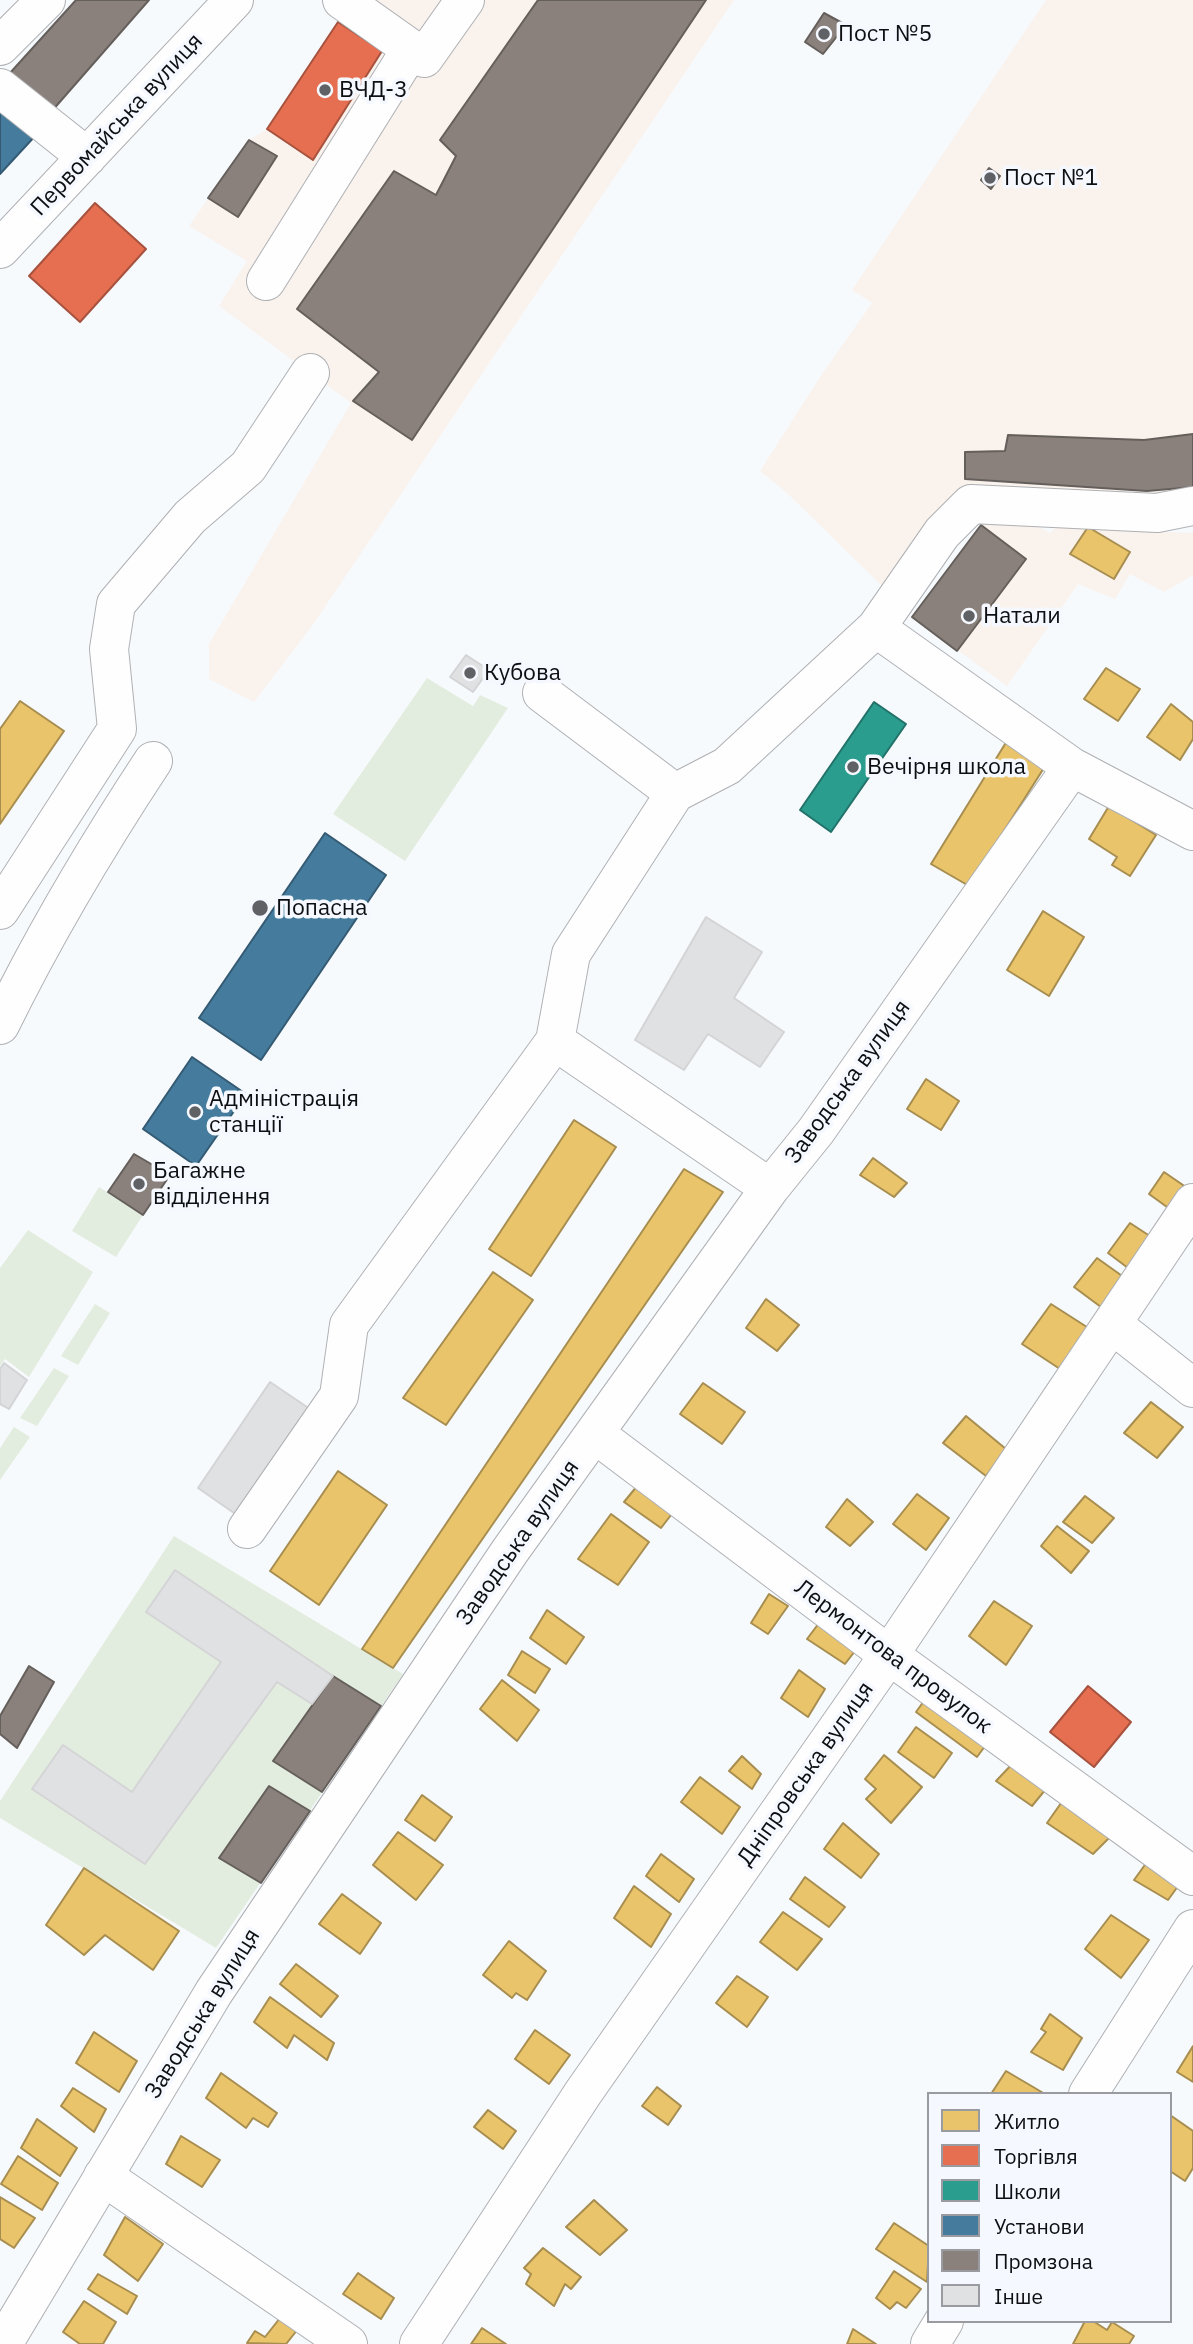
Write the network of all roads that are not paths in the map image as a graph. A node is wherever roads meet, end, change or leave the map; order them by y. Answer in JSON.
{"nodes":[{"id":1,"x":46,"y":0,"type":"edge"},
{"id":2,"x":234,"y":0,"type":"edge"},
{"id":3,"x":342,"y":0,"type":"edge"},
{"id":4,"x":465,"y":0,"type":"edge"},
{"id":5,"x":0,"y":46,"type":"edge"},
{"id":6,"x":411,"y":49,"type":"junction"},
{"id":7,"x":0,"y":88,"type":"edge"},
{"id":8,"x":87,"y":157,"type":"junction"},
{"id":9,"x":0,"y":249,"type":"edge"},
{"id":10,"x":266,"y":281,"type":"dead end"},
{"id":11,"x":310,"y":373,"type":"dead end"},
{"id":12,"x":1193,"y":506,"type":"edge"},
{"id":13,"x":876,"y":628,"type":"junction"},
{"id":14,"x":542,"y":693,"type":"dead end"},
{"id":15,"x":153,"y":761,"type":"dead end"},
{"id":16,"x":1072,"y":767,"type":"junction"},
{"id":17,"x":675,"y":793,"type":"junction"},
{"id":18,"x":1193,"y":831,"type":"edge"},
{"id":19,"x":0,"y":910,"type":"edge"},
{"id":20,"x":0,"y":1025,"type":"edge"},
{"id":21,"x":555,"y":1041,"type":"junction"},
{"id":22,"x":770,"y":1188,"type":"junction"},
{"id":23,"x":1193,"y":1203,"type":"edge"},
{"id":24,"x":1112,"y":1324,"type":"junction"},
{"id":25,"x":1193,"y":1388,"type":"edge"},
{"id":26,"x":595,"y":1434,"type":"junction"},
{"id":27,"x":247,"y":1529,"type":"dead end"},
{"id":28,"x":889,"y":1655,"type":"junction"},
{"id":29,"x":1193,"y":1876,"type":"edge"},
{"id":30,"x":1193,"y":1929,"type":"edge"},
{"id":31,"x":1089,"y":2092,"type":"edge"},
{"id":32,"x":103,"y":2176,"type":"junction"},
{"id":33,"x":943,"y":2323,"type":"edge"},
{"id":34,"x":3,"y":2344,"type":"edge"},
{"id":35,"x":348,"y":2344,"type":"edge"},
{"id":36,"x":419,"y":2344,"type":"edge"},
{"id":37,"x":930,"y":2344,"type":"edge"}],
"edges":[{"from":1,"to":5,"type":"street"},
{"from":2,"to":8,"type":"street","name":"Первомайська вулиця"},
{"from":3,"to":6,"type":"street"},
{"from":4,"to":6,"type":"street"},
{"from":6,"to":10,"type":"street"},
{"from":7,"to":8,"type":"street"},
{"from":8,"to":9,"type":"street","name":"Первомайська вулиця"},
{"from":11,"to":19,"type":"street"},
{"from":12,"to":13,"type":"street"},
{"from":13,"to":16,"type":"street"},
{"from":13,"to":17,"type":"street"},
{"from":14,"to":17,"type":"street"},
{"from":15,"to":20,"type":"street"},
{"from":16,"to":18,"type":"street"},
{"from":16,"to":22,"type":"street","name":"Заводська вулиця"},
{"from":17,"to":21,"type":"street"},
{"from":21,"to":22,"type":"street"},
{"from":21,"to":27,"type":"street"},
{"from":22,"to":26,"type":"street","name":"Заводська вулиця"},
{"from":23,"to":24,"type":"street","name":"Дніпровська вулиця"},
{"from":24,"to":25,"type":"street"},
{"from":24,"to":28,"type":"street","name":"Дніпровська вулиця"},
{"from":26,"to":28,"type":"street","name":"Лермонтова провулок"},
{"from":26,"to":32,"type":"street","name":"Заводська вулиця"},
{"from":28,"to":29,"type":"street","name":"Лермонтова провулок"},
{"from":28,"to":36,"type":"street","name":"Дніпровська вулиця"},
{"from":30,"to":31,"type":"street"},
{"from":32,"to":34,"type":"street","name":"Заводська вулиця"},
{"from":32,"to":35,"type":"street"},
{"from":33,"to":37,"type":"street"}]}
